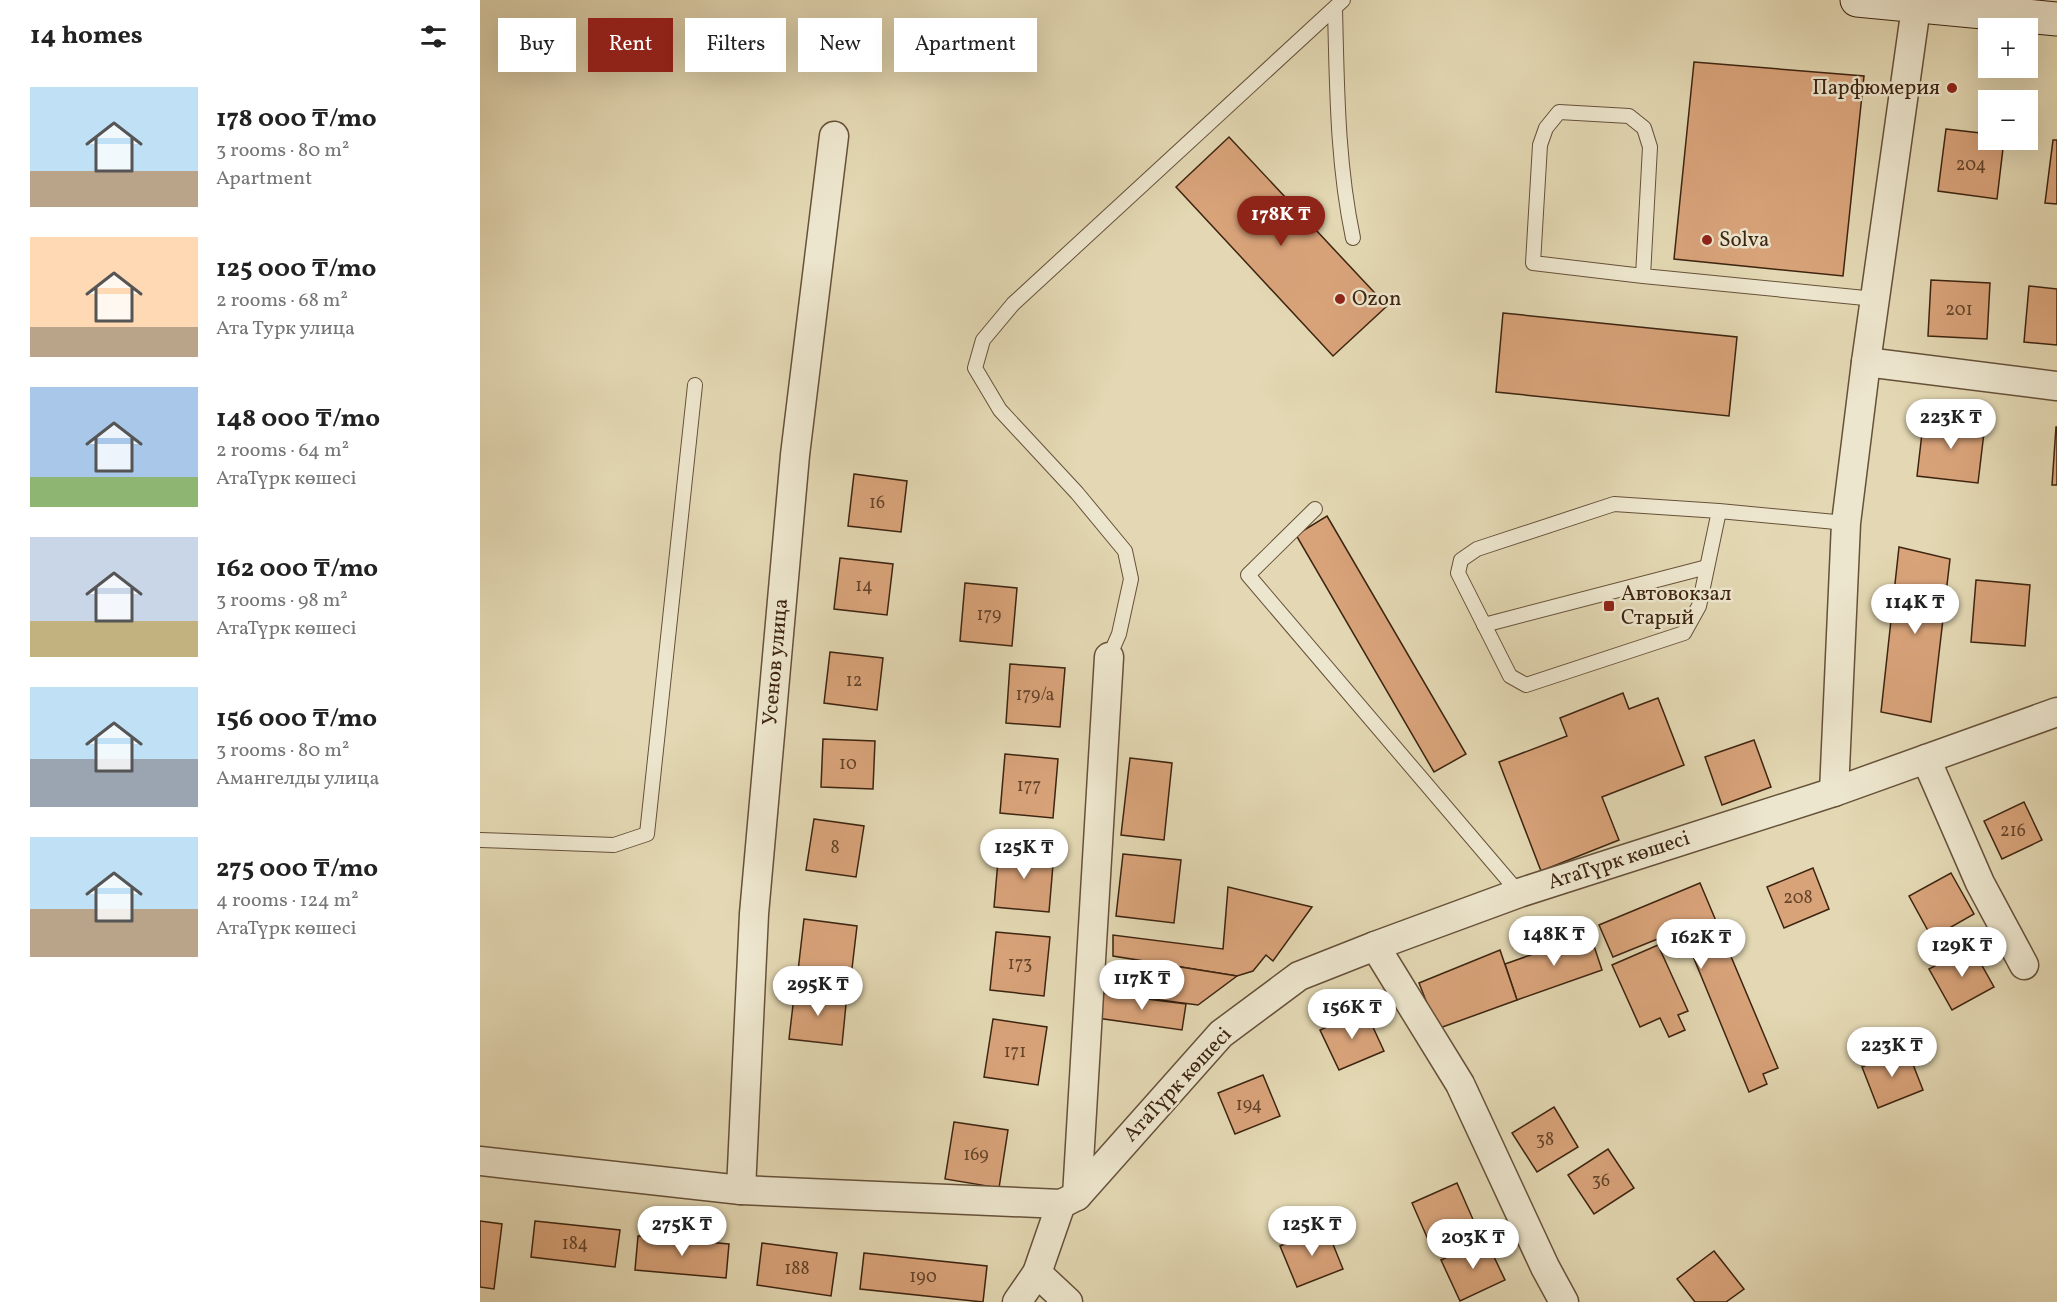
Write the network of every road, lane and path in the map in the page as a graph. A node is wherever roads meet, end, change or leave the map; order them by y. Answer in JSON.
{"nodes":[{"id":1,"x":1857,"y":0,"type":"edge"},
{"id":2,"x":1917,"y":3,"type":"edge"},
{"id":3,"x":1339,"y":4,"type":"edge"},
{"id":4,"x":2057,"y":19,"type":"edge"},
{"id":5,"x":834,"y":136,"type":"dead end"},
{"id":6,"x":1353,"y":238,"type":"dead end"},
{"id":7,"x":1643,"y":276,"type":"junction"},
{"id":8,"x":1875,"y":299,"type":"junction"},
{"id":9,"x":1866,"y":362,"type":"junction"},
{"id":10,"x":695,"y":385,"type":"dead end"},
{"id":11,"x":2057,"y":386,"type":"edge"},
{"id":12,"x":1315,"y":509,"type":"dead end"},
{"id":13,"x":1719,"y":511,"type":"junction"},
{"id":14,"x":1846,"y":523,"type":"junction"},
{"id":15,"x":1707,"y":567,"type":"junction"},
{"id":16,"x":1484,"y":625,"type":"junction"},
{"id":17,"x":1109,"y":657,"type":"joint"},
{"id":18,"x":2057,"y":712,"type":"edge"},
{"id":19,"x":1926,"y":759,"type":"junction"},
{"id":20,"x":1834,"y":792,"type":"junction"},
{"id":21,"x":480,"y":840,"type":"edge"},
{"id":22,"x":1519,"y":893,"type":"junction"},
{"id":23,"x":1375,"y":946,"type":"junction"},
{"id":24,"x":2024,"y":965,"type":"dead end"},
{"id":25,"x":480,"y":1161,"type":"edge"},
{"id":26,"x":741,"y":1190,"type":"junction"},
{"id":27,"x":1069,"y":1200,"type":"junction"},
{"id":28,"x":1037,"y":1273,"type":"junction"},
{"id":29,"x":1017,"y":1302,"type":"edge"},
{"id":30,"x":1068,"y":1302,"type":"edge"},
{"id":31,"x":1564,"y":1302,"type":"edge"}],
"edges":[{"from":1,"to":2,"type":"street"},
{"from":2,"to":4,"type":"street"},
{"from":2,"to":8,"type":"street"},
{"from":3,"to":6,"type":"lane"},
{"from":3,"to":17,"type":"lane"},
{"from":5,"to":26,"type":"street","name":"Усенов улица"},
{"from":7,"to":7,"type":"lane"},
{"from":7,"to":8,"type":"lane"},
{"from":8,"to":9,"type":"street"},
{"from":9,"to":11,"type":"street"},
{"from":9,"to":14,"type":"street"},
{"from":10,"to":21,"type":"lane"},
{"from":12,"to":22,"type":"lane"},
{"from":13,"to":14,"type":"lane"},
{"from":13,"to":15,"type":"lane"},
{"from":13,"to":16,"type":"lane"},
{"from":14,"to":20,"type":"street"},
{"from":15,"to":16,"type":"lane"},
{"from":15,"to":16,"type":"lane"},
{"from":17,"to":27,"type":"street"},
{"from":18,"to":19,"type":"street","name":"АтаТүрк көшесі"},
{"from":19,"to":20,"type":"street","name":"АтаТүрк көшесі"},
{"from":19,"to":24,"type":"street"},
{"from":20,"to":22,"type":"street","name":"АтаТүрк көшесі"},
{"from":22,"to":23,"type":"street","name":"АтаТүрк көшесі"},
{"from":23,"to":27,"type":"street","name":"АтаТүрк көшесі"},
{"from":23,"to":31,"type":"street"},
{"from":25,"to":26,"type":"street"},
{"from":26,"to":27,"type":"street"},
{"from":27,"to":28,"type":"street"},
{"from":28,"to":29,"type":"street"},
{"from":28,"to":30,"type":"street"}]}
